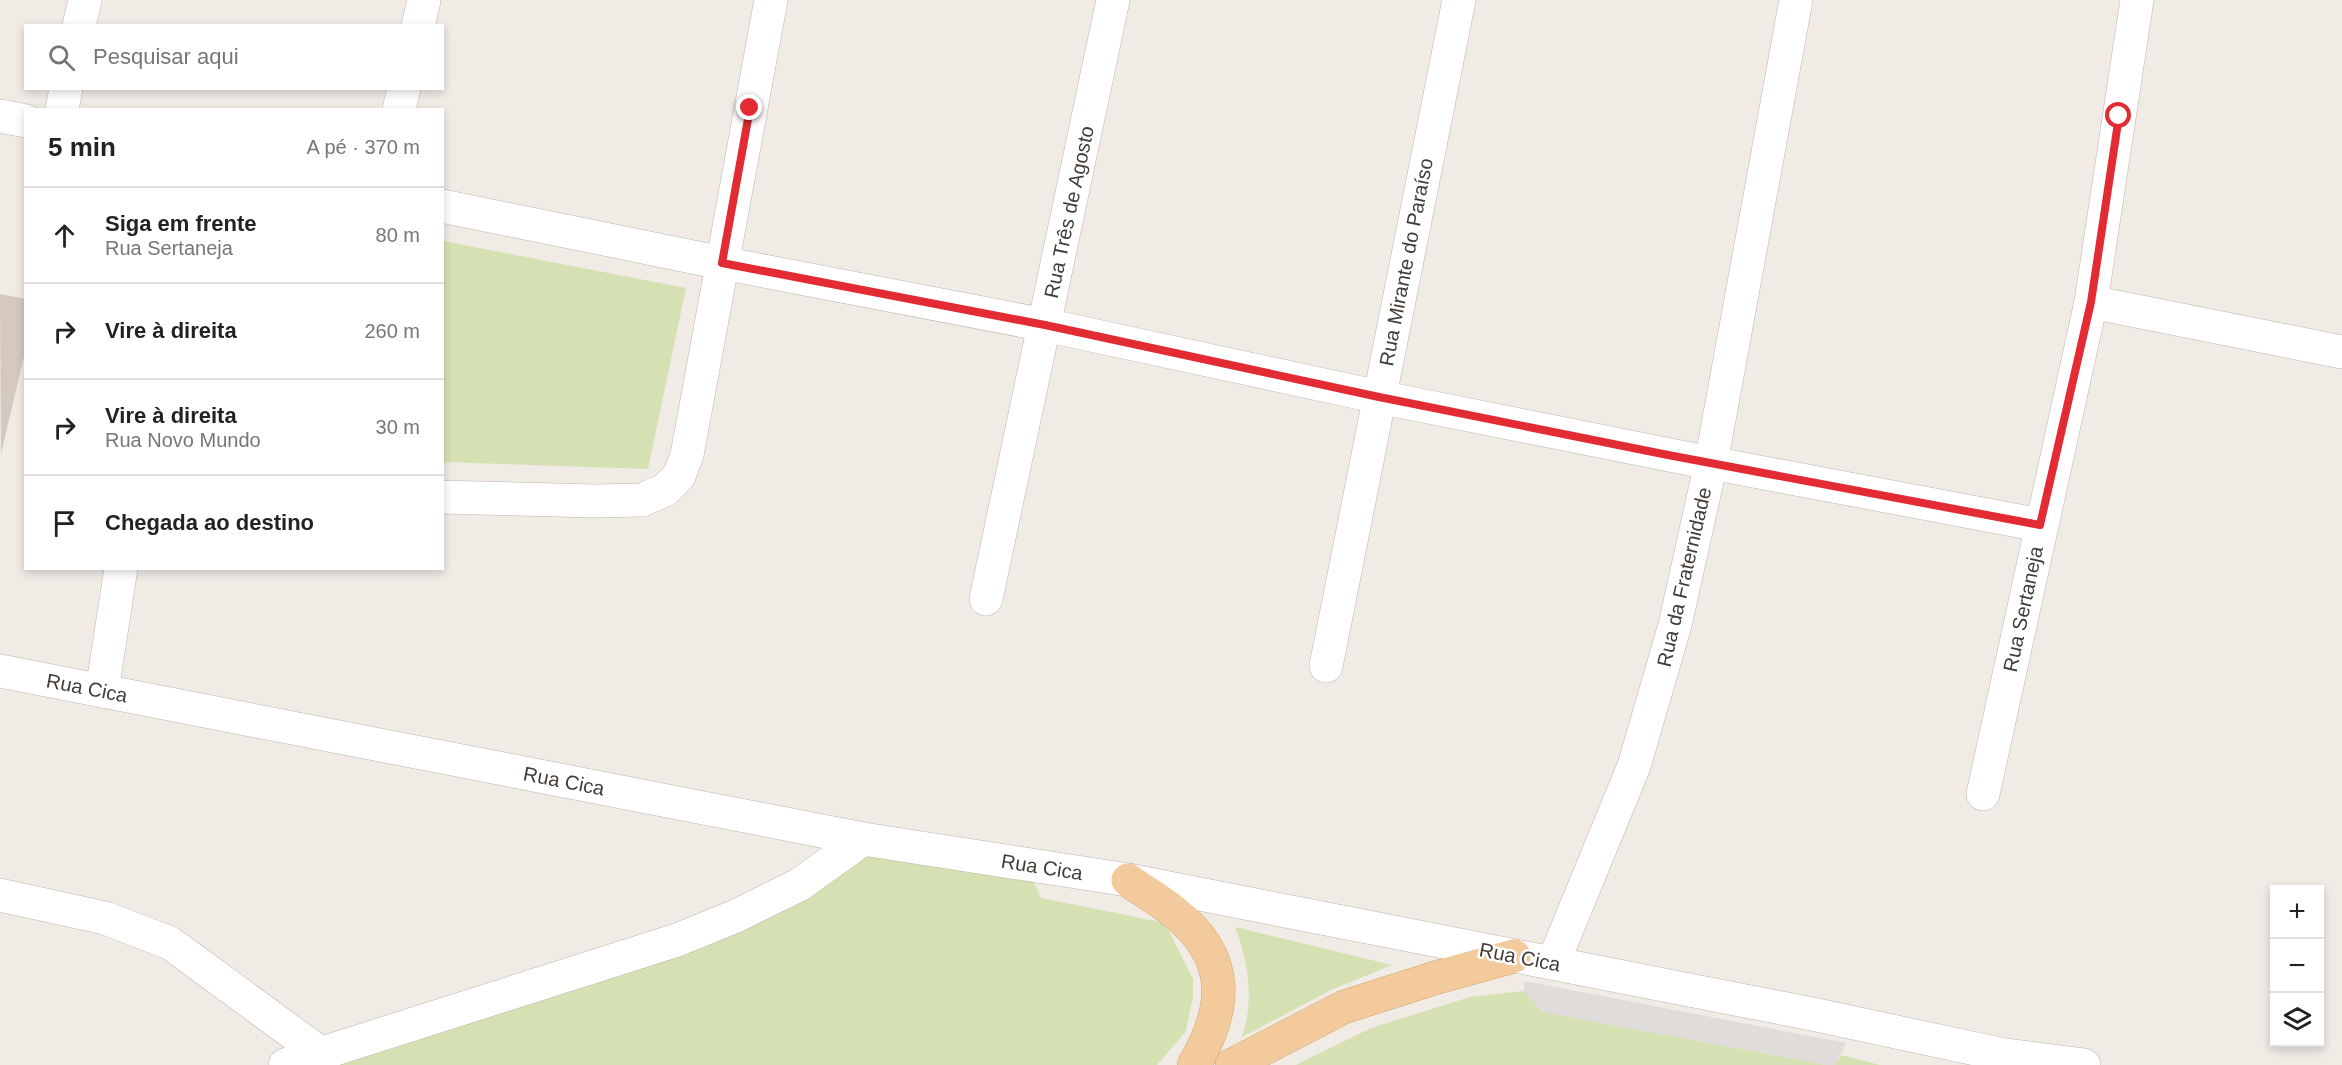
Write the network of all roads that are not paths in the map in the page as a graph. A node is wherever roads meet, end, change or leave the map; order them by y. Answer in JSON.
{"nodes":[{"id":1,"x":85,"y":0,"type":"edge"},
{"id":2,"x":424,"y":0,"type":"edge"},
{"id":3,"x":771,"y":0,"type":"edge"},
{"id":4,"x":1113,"y":0,"type":"edge"},
{"id":5,"x":1459,"y":0,"type":"edge"},
{"id":6,"x":1796,"y":0,"type":"edge"},
{"id":7,"x":2137,"y":0,"type":"edge"},
{"id":8,"x":79,"y":24,"type":"edge"},
{"id":9,"x":418,"y":24,"type":"edge"},
{"id":10,"x":66,"y":90,"type":"edge"},
{"id":11,"x":404,"y":90,"type":"edge"},
{"id":12,"x":62,"y":108,"type":"edge"},
{"id":13,"x":399,"y":108,"type":"edge"},
{"id":14,"x":0,"y":116,"type":"edge"},
{"id":15,"x":24,"y":121,"type":"edge"},
{"id":16,"x":444,"y":206,"type":"edge"},
{"id":17,"x":722,"y":263,"type":"junction"},
{"id":18,"x":2091,"y":302,"type":"junction"},
{"id":19,"x":1045,"y":325,"type":"junction"},
{"id":20,"x":2342,"y":352,"type":"edge"},
{"id":21,"x":1379,"y":397,"type":"junction"},
{"id":22,"x":1711,"y":463,"type":"junction"},
{"id":23,"x":444,"y":496,"type":"edge"},
{"id":24,"x":2040,"y":525,"type":"junction"},
{"id":25,"x":121,"y":570,"type":"edge"},
{"id":26,"x":986,"y":599,"type":"dead end"},
{"id":27,"x":1326,"y":666,"type":"dead end"},
{"id":28,"x":0,"y":670,"type":"edge"},
{"id":29,"x":102,"y":691,"type":"junction"},
{"id":30,"x":1983,"y":794,"type":"dead end"},
{"id":31,"x":862,"y":839,"type":"junction"},
{"id":32,"x":1128,"y":880,"type":"junction"},
{"id":33,"x":0,"y":895,"type":"edge"},
{"id":34,"x":1514,"y":956,"type":"junction"},
{"id":35,"x":1553,"y":963,"type":"junction"},
{"id":36,"x":320,"y":1053,"type":"junction"},
{"id":37,"x":285,"y":1065,"type":"edge"},
{"id":38,"x":1194,"y":1065,"type":"edge"},
{"id":39,"x":1232,"y":1065,"type":"edge"},
{"id":40,"x":2084,"y":1065,"type":"edge"}],
"edges":[{"from":1,"to":8,"type":"street"},
{"from":2,"to":9,"type":"street"},
{"from":3,"to":17,"type":"street"},
{"from":4,"to":19,"type":"street","name":"Rua Três de Agosto"},
{"from":5,"to":21,"type":"street","name":"Rua Mirante do Paraíso"},
{"from":6,"to":22,"type":"street","name":"Rua da Fraternidade"},
{"from":7,"to":18,"type":"street","name":"Rua Sertaneja"},
{"from":10,"to":12,"type":"street"},
{"from":11,"to":13,"type":"street"},
{"from":14,"to":15,"type":"street"},
{"from":16,"to":17,"type":"street"},
{"from":17,"to":19,"type":"street"},
{"from":17,"to":23,"type":"street"},
{"from":18,"to":20,"type":"street"},
{"from":18,"to":24,"type":"street","name":"Rua Sertaneja"},
{"from":19,"to":21,"type":"street"},
{"from":19,"to":26,"type":"street","name":"Rua Três de Agosto"},
{"from":21,"to":22,"type":"street"},
{"from":21,"to":27,"type":"street","name":"Rua Mirante do Paraíso"},
{"from":22,"to":24,"type":"street"},
{"from":22,"to":35,"type":"street","name":"Rua da Fraternidade"},
{"from":24,"to":30,"type":"street","name":"Rua Sertaneja"},
{"from":25,"to":29,"type":"street"},
{"from":28,"to":29,"type":"street","name":"Rua Cica"},
{"from":29,"to":31,"type":"street","name":"Rua Cica"},
{"from":31,"to":32,"type":"street","name":"Rua Cica"},
{"from":31,"to":36,"type":"street"},
{"from":32,"to":34,"type":"street","name":"Rua Cica"},
{"from":32,"to":38,"type":"main road"},
{"from":33,"to":36,"type":"street"},
{"from":34,"to":35,"type":"street","name":"Rua Cica"},
{"from":34,"to":39,"type":"main road"},
{"from":35,"to":40,"type":"street","name":"Rua Cica"},
{"from":36,"to":37,"type":"street"}]}
